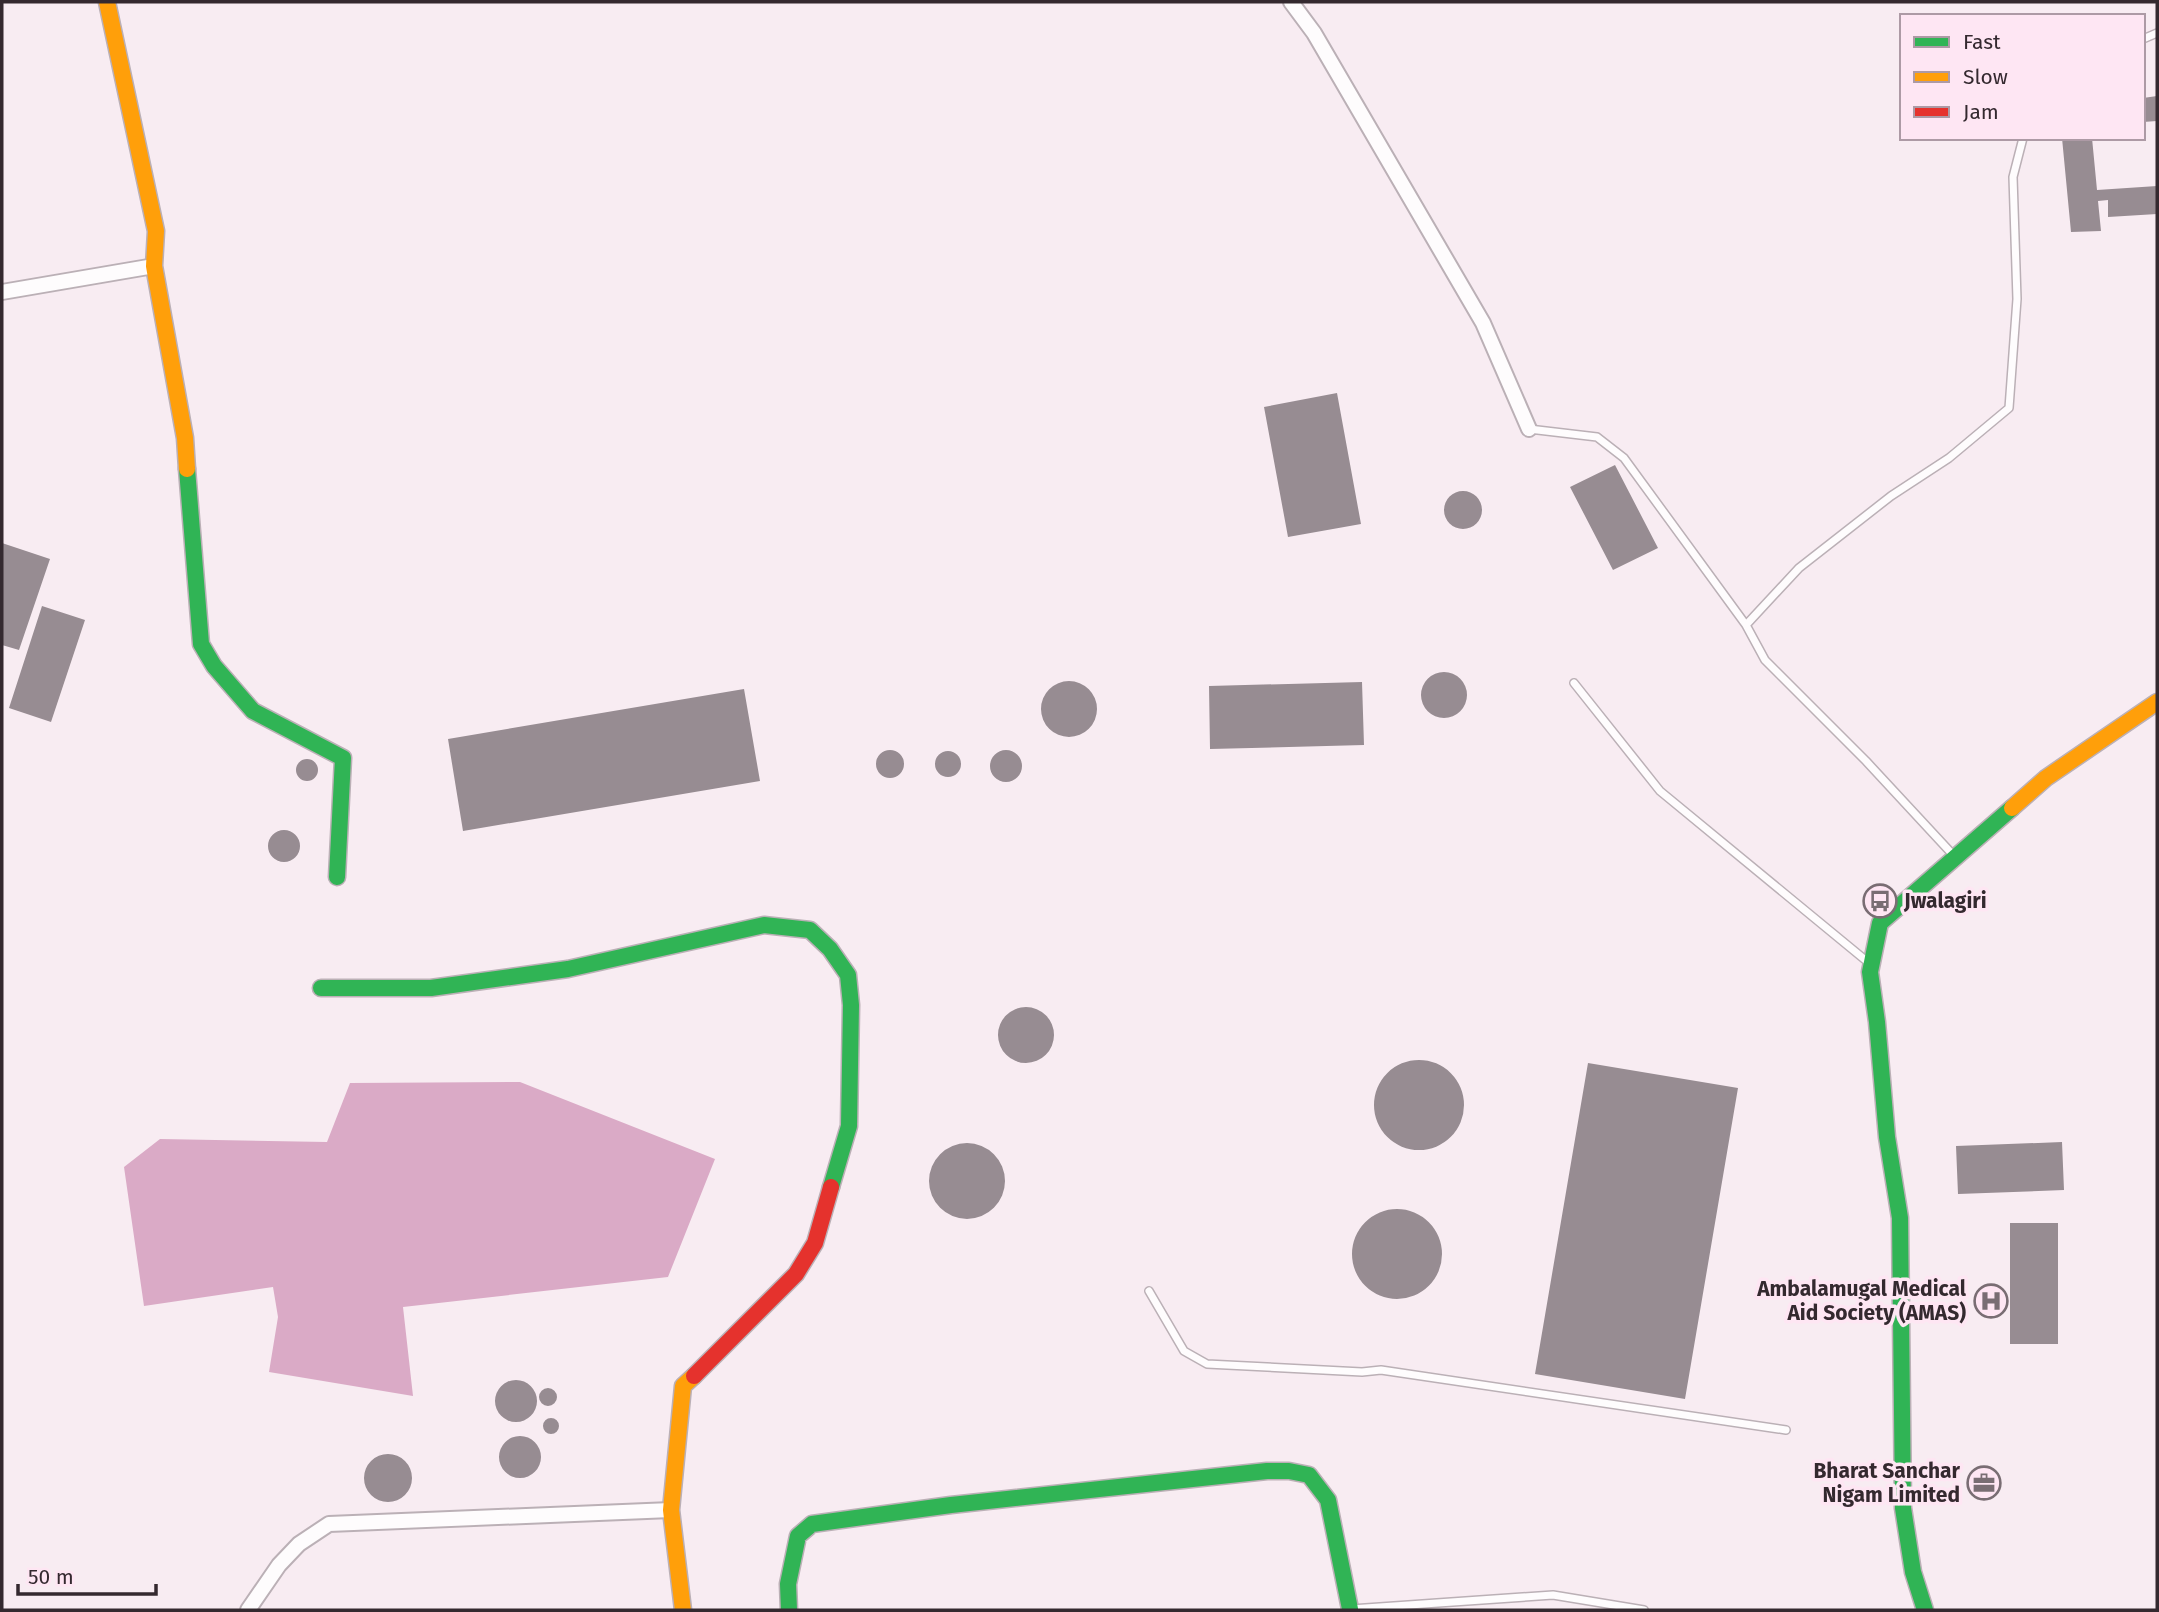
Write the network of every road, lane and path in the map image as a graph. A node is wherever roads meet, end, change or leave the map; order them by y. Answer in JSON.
{"nodes":[{"id":1,"x":107,"y":2,"type":"edge"},
{"id":2,"x":1291,"y":2,"type":"edge"},
{"id":3,"x":2022,"y":140,"type":"edge"},
{"id":4,"x":154,"y":266,"type":"junction"},
{"id":5,"x":2,"y":292,"type":"edge"},
{"id":6,"x":1528,"y":429,"type":"joint"},
{"id":7,"x":1746,"y":625,"type":"junction"},
{"id":8,"x":1574,"y":683,"type":"dead end"},
{"id":9,"x":2157,"y":702,"type":"edge"},
{"id":10,"x":1955,"y":857,"type":"junction"},
{"id":11,"x":337,"y":877,"type":"dead end"},
{"id":12,"x":1871,"y":965,"type":"junction"},
{"id":13,"x":321,"y":988,"type":"dead end"},
{"id":14,"x":1149,"y":1291,"type":"dead end"},
{"id":15,"x":1786,"y":1430,"type":"dead end"},
{"id":16,"x":671,"y":1510,"type":"junction"},
{"id":17,"x":248,"y":1610,"type":"edge"},
{"id":18,"x":683,"y":1610,"type":"edge"},
{"id":19,"x":789,"y":1610,"type":"edge"},
{"id":20,"x":1348,"y":1610,"type":"edge"},
{"id":21,"x":1644,"y":1610,"type":"edge"},
{"id":22,"x":1925,"y":1610,"type":"edge"}],
"edges":[{"from":1,"to":4,"type":"street"},
{"from":2,"to":6,"type":"street"},
{"from":3,"to":7,"type":"lane"},
{"from":4,"to":5,"type":"street"},
{"from":4,"to":11,"type":"street"},
{"from":6,"to":7,"type":"lane"},
{"from":7,"to":10,"type":"lane"},
{"from":8,"to":12,"type":"lane"},
{"from":9,"to":10,"type":"street"},
{"from":10,"to":12,"type":"street"},
{"from":12,"to":22,"type":"street"},
{"from":13,"to":16,"type":"street"},
{"from":14,"to":15,"type":"lane"},
{"from":16,"to":17,"type":"street"},
{"from":16,"to":18,"type":"street"},
{"from":19,"to":20,"type":"street"},
{"from":20,"to":21,"type":"lane"}]}
